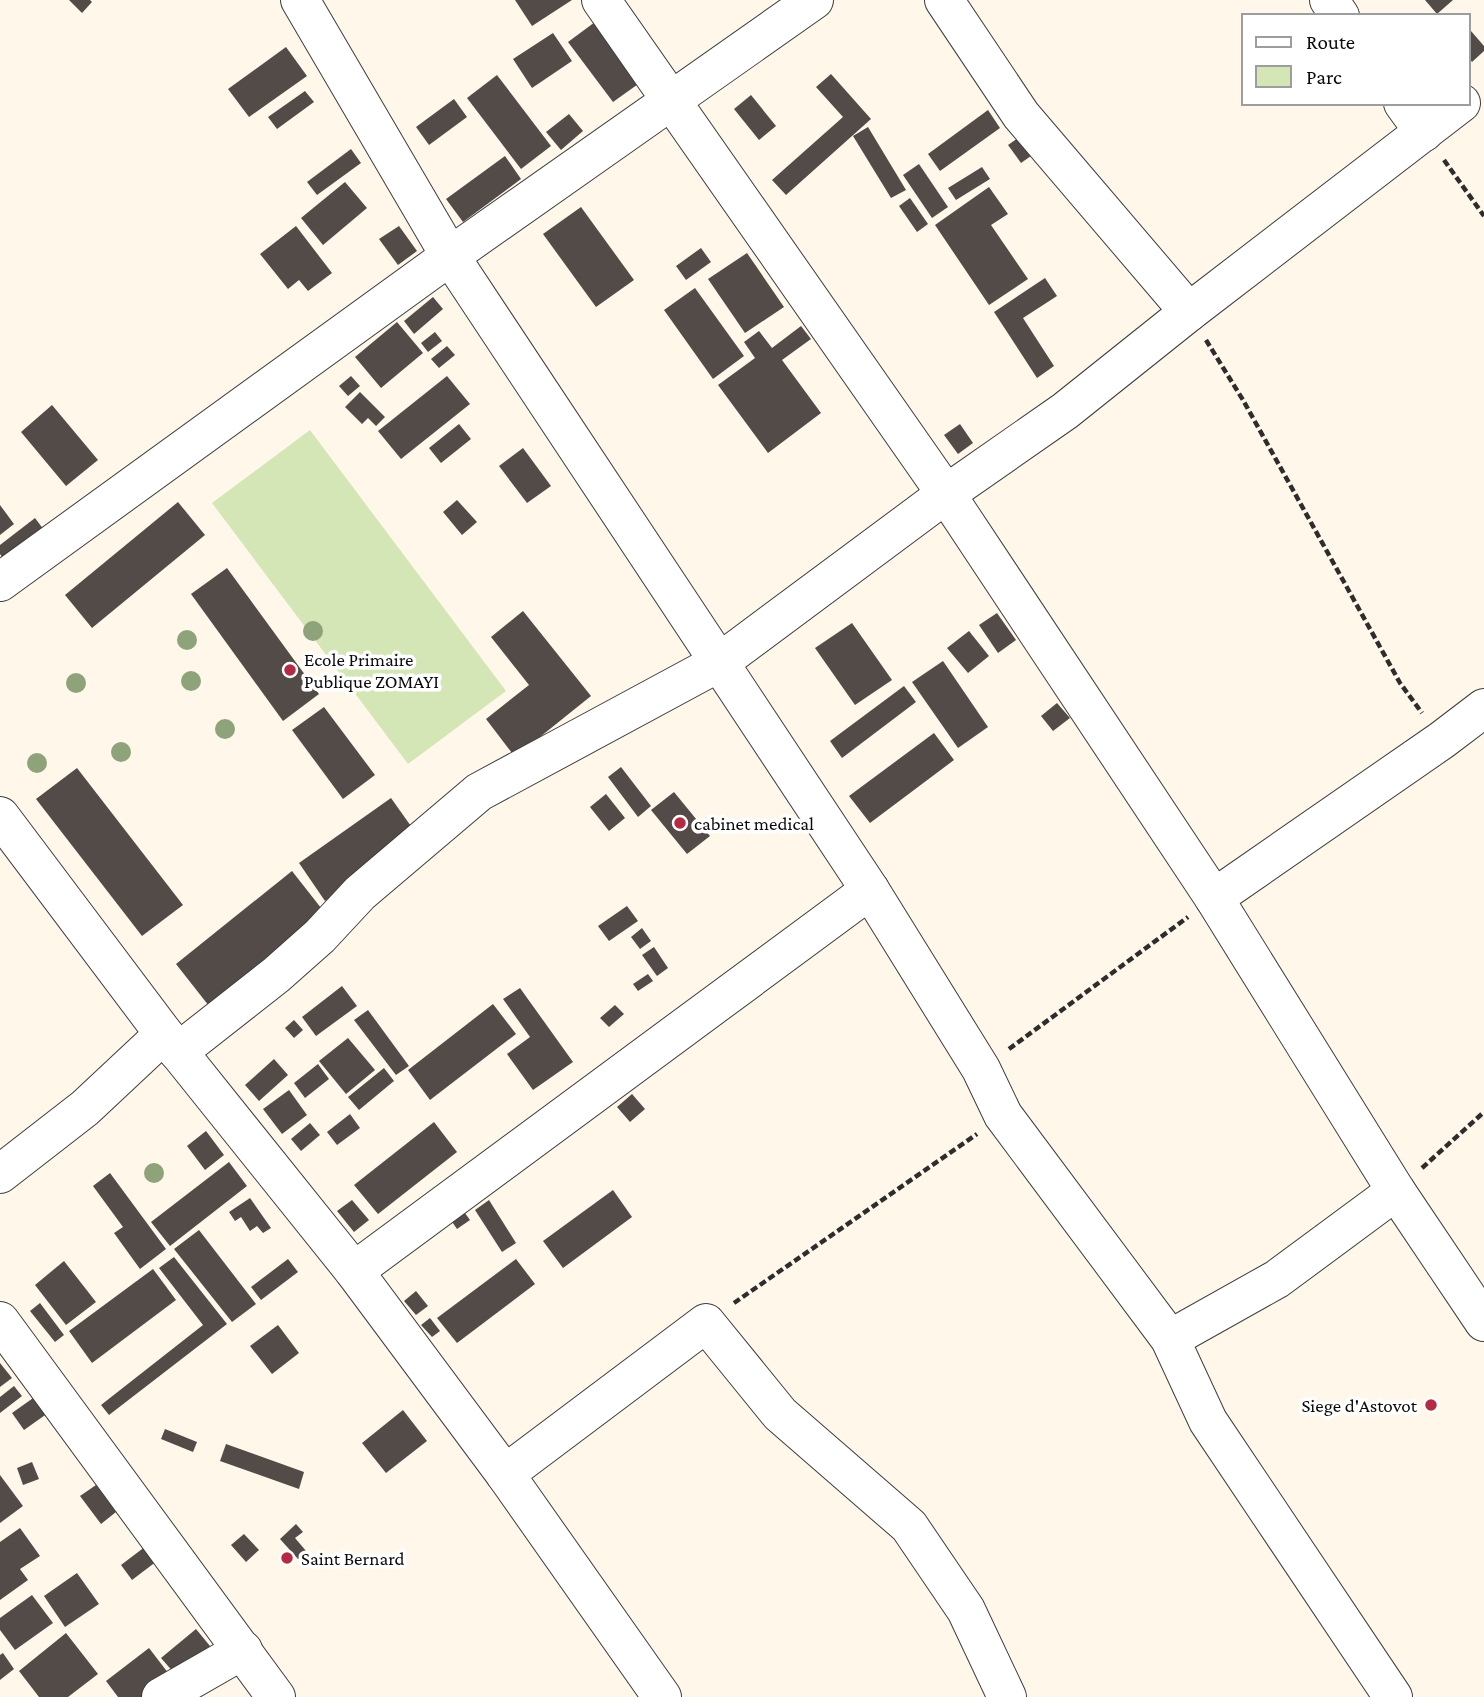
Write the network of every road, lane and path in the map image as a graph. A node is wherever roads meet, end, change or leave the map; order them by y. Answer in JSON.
{"nodes":[{"id":1,"x":300,"y":0,"type":"edge"},
{"id":2,"x":601,"y":0,"type":"edge"},
{"id":3,"x":814,"y":0,"type":"edge"},
{"id":4,"x":944,"y":0,"type":"edge"},
{"id":5,"x":670,"y":99,"type":"junction"},
{"id":6,"x":1455,"y":105,"type":"edge"},
{"id":7,"x":1413,"y":118,"type":"edge"},
{"id":8,"x":1484,"y":216,"type":"edge"},
{"id":9,"x":450,"y":256,"type":"junction"},
{"id":10,"x":1189,"y":312,"type":"junction"},
{"id":11,"x":946,"y":494,"type":"junction"},
{"id":12,"x":0,"y":582,"type":"edge"},
{"id":13,"x":720,"y":662,"type":"junction"},
{"id":14,"x":1484,"y":708,"type":"edge"},
{"id":15,"x":1442,"y":740,"type":"junction"},
{"id":16,"x":0,"y":816,"type":"edge"},
{"id":17,"x":870,"y":890,"type":"junction"},
{"id":18,"x":1214,"y":898,"type":"junction"},
{"id":19,"x":171,"y":1043,"type":"junction"},
{"id":20,"x":981,"y":1069,"type":"junction"},
{"id":21,"x":1484,"y":1112,"type":"edge"},
{"id":22,"x":1003,"y":1115,"type":"junction"},
{"id":23,"x":0,"y":1174,"type":"edge"},
{"id":24,"x":1396,"y":1191,"type":"junction"},
{"id":25,"x":354,"y":1271,"type":"junction"},
{"id":26,"x":0,"y":1321,"type":"edge"},
{"id":27,"x":1484,"y":1322,"type":"edge"},
{"id":28,"x":706,"y":1323,"type":"junction"},
{"id":29,"x":1170,"y":1339,"type":"junction"},
{"id":30,"x":505,"y":1474,"type":"junction"},
{"id":31,"x":243,"y":1650,"type":"junction"},
{"id":32,"x":161,"y":1697,"type":"edge"},
{"id":33,"x":276,"y":1697,"type":"edge"},
{"id":34,"x":662,"y":1697,"type":"edge"},
{"id":35,"x":1007,"y":1697,"type":"edge"},
{"id":36,"x":1393,"y":1697,"type":"edge"}],
"edges":[{"from":1,"to":9,"type":"street"},
{"from":2,"to":5,"type":"street"},
{"from":3,"to":5,"type":"street"},
{"from":4,"to":10,"type":"street"},
{"from":5,"to":9,"type":"street"},
{"from":5,"to":11,"type":"street"},
{"from":6,"to":7,"type":"street"},
{"from":7,"to":8,"type":"path"},
{"from":7,"to":10,"type":"street"},
{"from":9,"to":12,"type":"street"},
{"from":9,"to":13,"type":"street"},
{"from":10,"to":11,"type":"street"},
{"from":10,"to":15,"type":"path"},
{"from":11,"to":13,"type":"street"},
{"from":11,"to":18,"type":"street"},
{"from":13,"to":17,"type":"street"},
{"from":13,"to":19,"type":"street"},
{"from":14,"to":15,"type":"street"},
{"from":15,"to":18,"type":"street"},
{"from":16,"to":19,"type":"street"},
{"from":17,"to":20,"type":"street"},
{"from":17,"to":25,"type":"street"},
{"from":18,"to":20,"type":"path"},
{"from":18,"to":24,"type":"street"},
{"from":19,"to":23,"type":"street"},
{"from":19,"to":25,"type":"street"},
{"from":20,"to":22,"type":"street"},
{"from":21,"to":24,"type":"path"},
{"from":22,"to":28,"type":"path"},
{"from":22,"to":29,"type":"street"},
{"from":24,"to":27,"type":"street"},
{"from":24,"to":29,"type":"street"},
{"from":25,"to":30,"type":"street"},
{"from":26,"to":31,"type":"street"},
{"from":28,"to":30,"type":"street"},
{"from":28,"to":35,"type":"street"},
{"from":29,"to":36,"type":"street"},
{"from":30,"to":34,"type":"street"},
{"from":31,"to":32,"type":"street"},
{"from":31,"to":33,"type":"street"}]}
